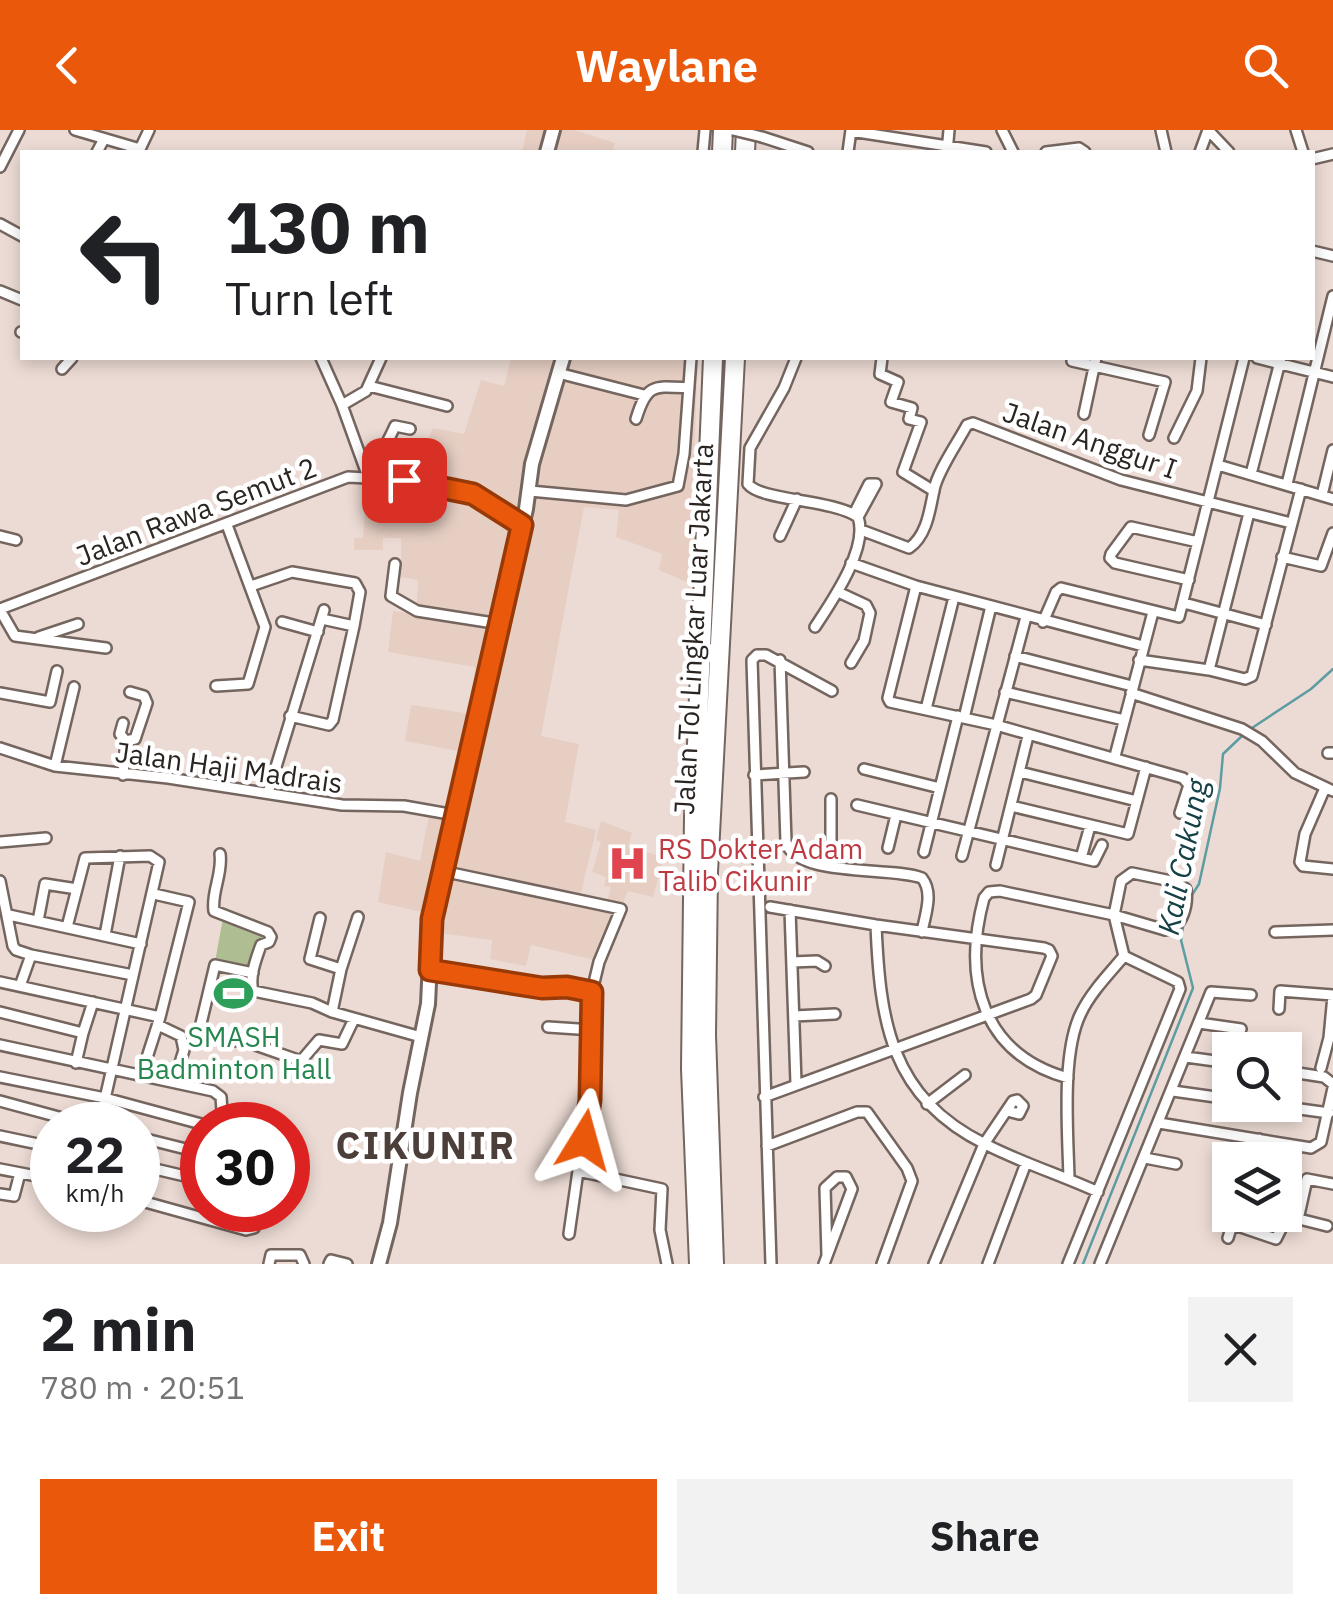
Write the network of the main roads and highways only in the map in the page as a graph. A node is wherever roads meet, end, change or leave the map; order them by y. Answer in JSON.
{"nodes":[{"id":1,"x":713,"y":360,"type":"edge"},
{"id":2,"x":735,"y":360,"type":"edge"},
{"id":3,"x":699,"y":1264,"type":"edge"},
{"id":4,"x":714,"y":1264,"type":"edge"}],
"edges":[{"from":1,"to":3,"type":"highway","name":"Jalan Tol Lingkar Luar Jakarta"},
{"from":2,"to":4,"type":"highway","name":"Jalan Tol Lingkar Luar Jakarta"}]}
